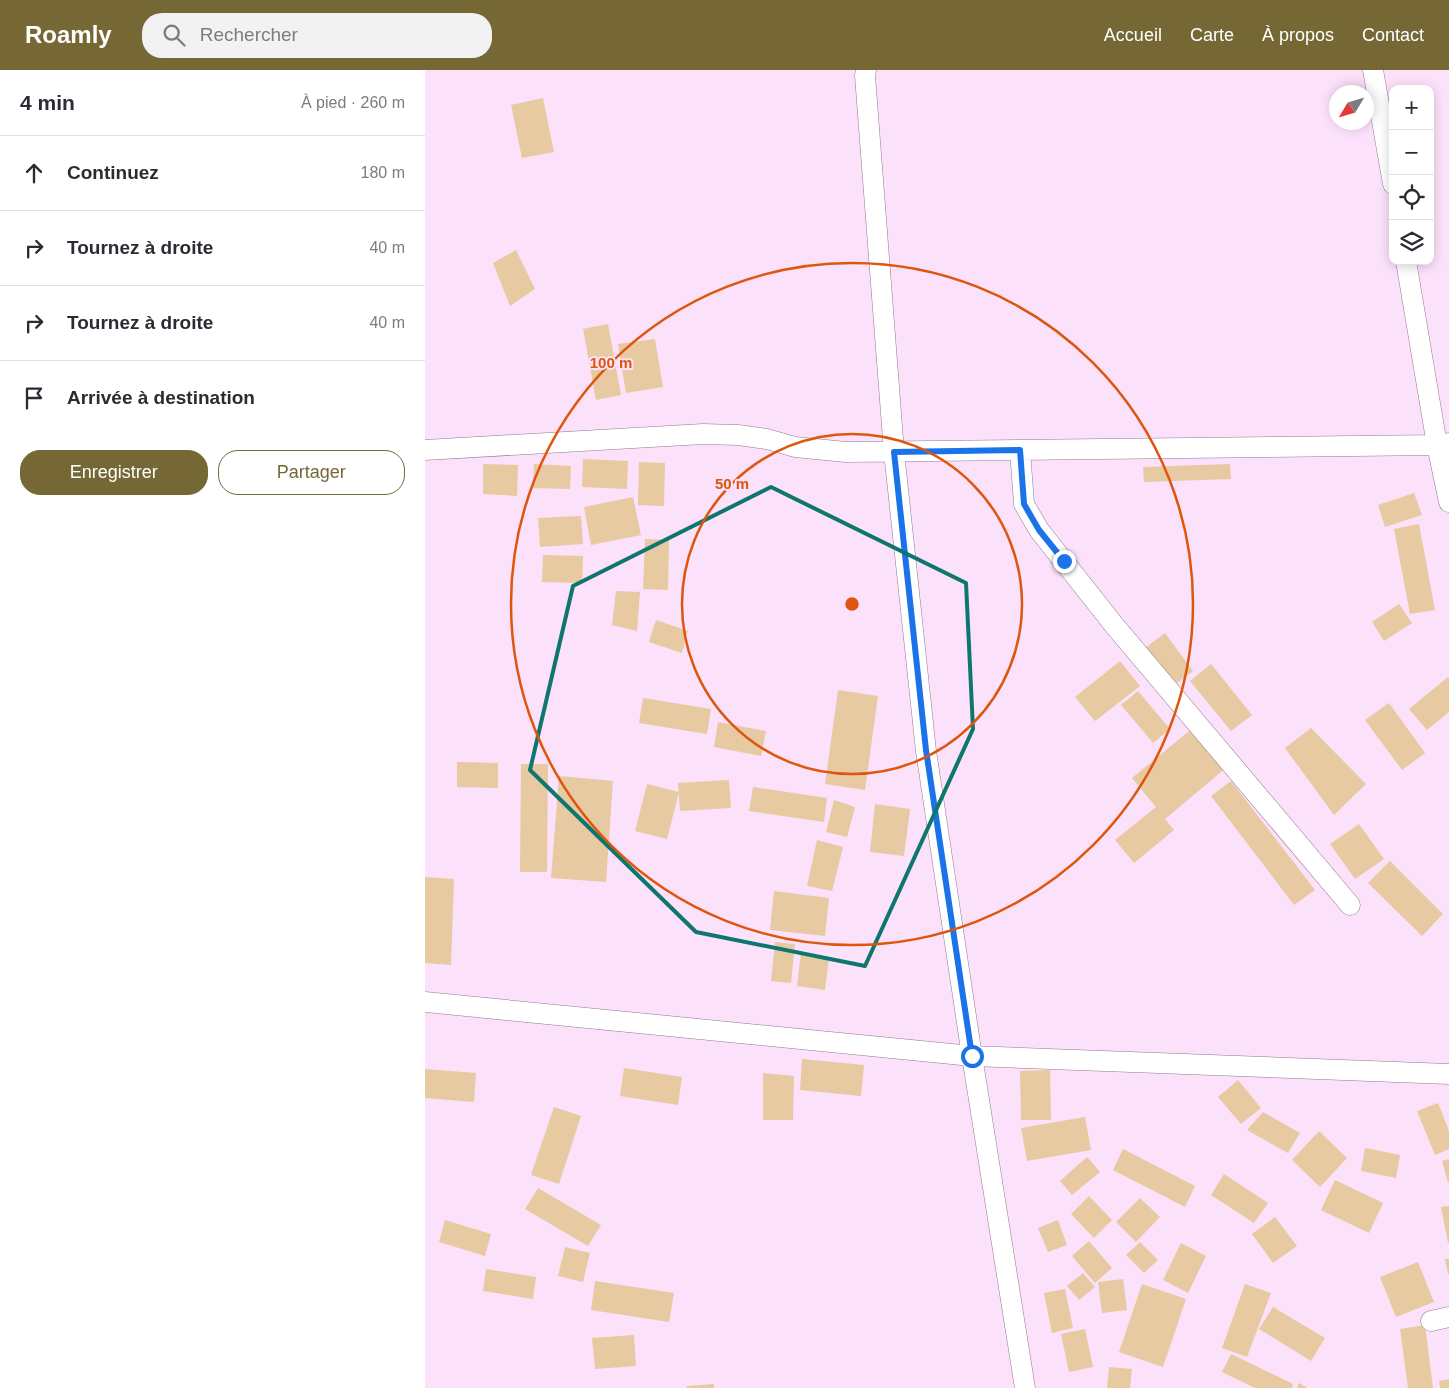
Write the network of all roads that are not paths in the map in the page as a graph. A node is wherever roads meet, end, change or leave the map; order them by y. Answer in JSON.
{"nodes":[{"id":1,"x":1373,"y":70,"type":"edge"},
{"id":2,"x":862,"y":72,"type":"edge"},
{"id":3,"x":1391,"y":175,"type":"edge"},
{"id":4,"x":1407,"y":265,"type":"edge"},
{"id":5,"x":1443,"y":444,"type":"edge"},
{"id":6,"x":425,"y":450,"type":"edge"},
{"id":7,"x":1020,"y":450,"type":"junction"},
{"id":8,"x":894,"y":452,"type":"junction"},
{"id":9,"x":1449,"y":502,"type":"edge"},
{"id":10,"x":1350,"y":905,"type":"dead end"},
{"id":11,"x":425,"y":1002,"type":"edge"},
{"id":12,"x":972,"y":1056,"type":"junction"},
{"id":13,"x":1449,"y":1074,"type":"edge"},
{"id":14,"x":1025,"y":1388,"type":"edge"}],
"edges":[{"from":1,"to":3,"type":"street"},
{"from":2,"to":8,"type":"street"},
{"from":4,"to":5,"type":"street"},
{"from":5,"to":7,"type":"street"},
{"from":5,"to":9,"type":"street"},
{"from":6,"to":8,"type":"street"},
{"from":7,"to":8,"type":"street"},
{"from":7,"to":10,"type":"street"},
{"from":8,"to":12,"type":"street"},
{"from":11,"to":12,"type":"street"},
{"from":12,"to":13,"type":"street"},
{"from":12,"to":14,"type":"street"}]}
